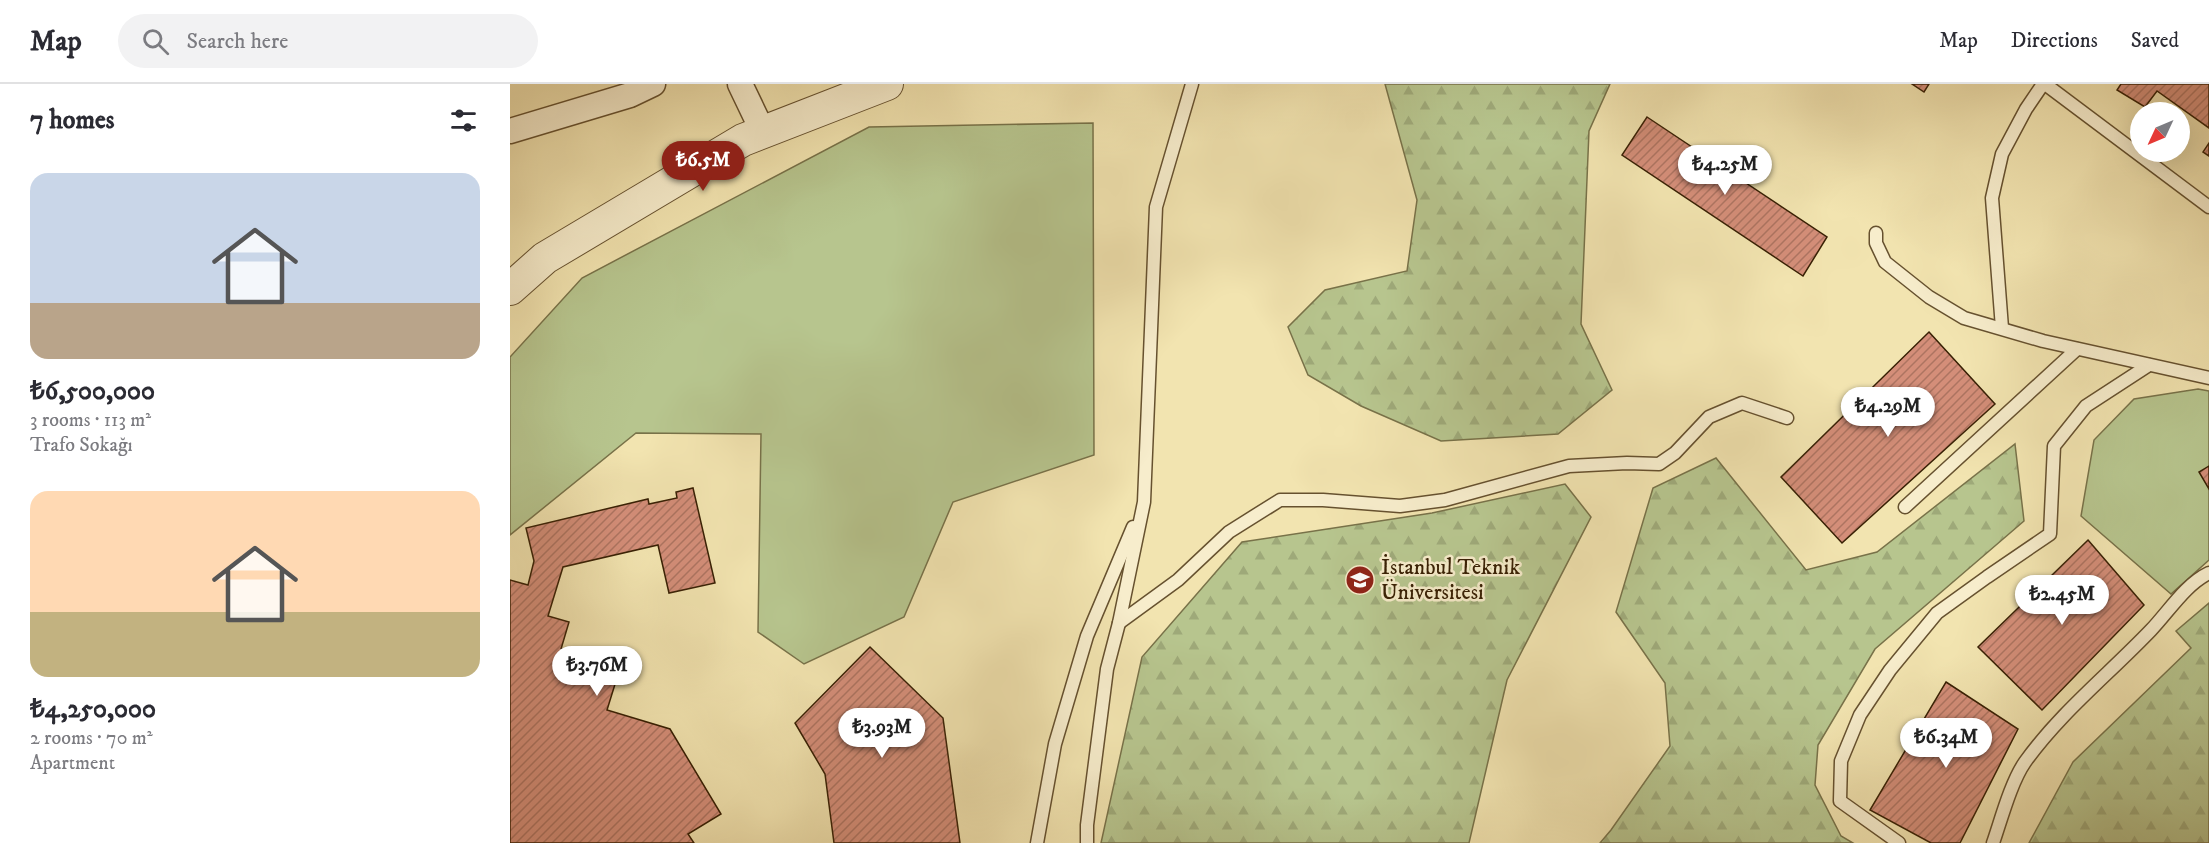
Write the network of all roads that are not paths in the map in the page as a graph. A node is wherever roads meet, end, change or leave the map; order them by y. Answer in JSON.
{"nodes":[{"id":1,"x":653,"y":84,"type":"edge"},
{"id":2,"x":740,"y":84,"type":"edge"},
{"id":3,"x":887,"y":84,"type":"edge"},
{"id":4,"x":1192,"y":84,"type":"edge"},
{"id":5,"x":2044,"y":84,"type":"edge"},
{"id":6,"x":510,"y":131,"type":"edge"},
{"id":7,"x":763,"y":132,"type":"junction"},
{"id":8,"x":2209,"y":207,"type":"edge"},
{"id":9,"x":1876,"y":233,"type":"dead end"},
{"id":10,"x":510,"y":289,"type":"edge"},
{"id":11,"x":2002,"y":328,"type":"junction"},
{"id":12,"x":2077,"y":349,"type":"junction"},
{"id":13,"x":2149,"y":365,"type":"junction"},
{"id":14,"x":2209,"y":378,"type":"edge"},
{"id":15,"x":1787,"y":418,"type":"dead end"},
{"id":16,"x":1144,"y":502,"type":"junction"},
{"id":17,"x":1905,"y":507,"type":"dead end"},
{"id":18,"x":2209,"y":573,"type":"edge"},
{"id":19,"x":1119,"y":623,"type":"junction"},
{"id":20,"x":1037,"y":843,"type":"edge"},
{"id":21,"x":1088,"y":843,"type":"edge"},
{"id":22,"x":1899,"y":843,"type":"edge"},
{"id":23,"x":1993,"y":843,"type":"edge"}],
"edges":[{"from":1,"to":6,"type":"street"},
{"from":2,"to":7,"type":"street"},
{"from":3,"to":7,"type":"street"},
{"from":4,"to":16,"type":"lane"},
{"from":5,"to":8,"type":"lane"},
{"from":5,"to":11,"type":"lane"},
{"from":7,"to":10,"type":"street"},
{"from":9,"to":11,"type":"lane"},
{"from":11,"to":12,"type":"lane"},
{"from":12,"to":13,"type":"lane"},
{"from":12,"to":17,"type":"lane"},
{"from":13,"to":14,"type":"lane"},
{"from":13,"to":22,"type":"lane"},
{"from":15,"to":19,"type":"lane"},
{"from":16,"to":19,"type":"lane"},
{"from":16,"to":20,"type":"lane"},
{"from":18,"to":23,"type":"lane"},
{"from":19,"to":21,"type":"lane"}]}
